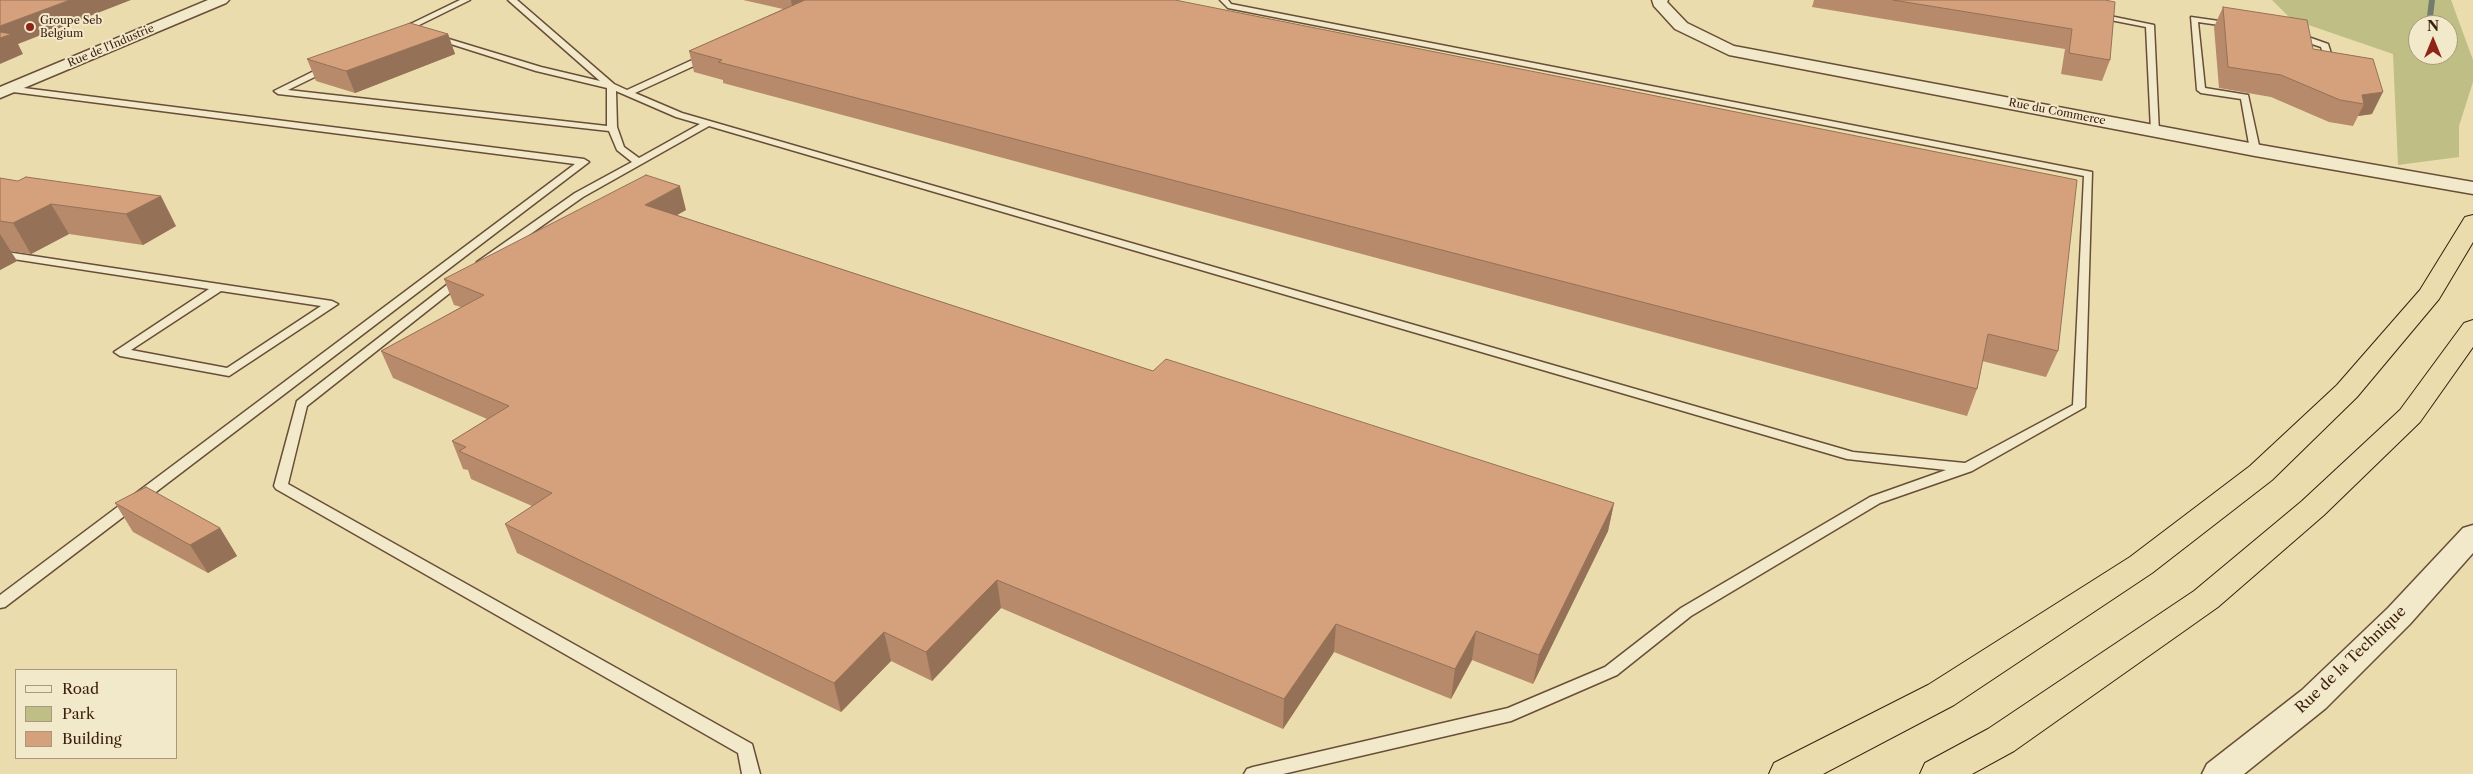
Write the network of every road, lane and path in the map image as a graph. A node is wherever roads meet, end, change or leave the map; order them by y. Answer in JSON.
{"nodes":[{"id":1,"x":221,"y":0,"type":"edge"},
{"id":2,"x":466,"y":0,"type":"edge"},
{"id":3,"x":512,"y":0,"type":"edge"},
{"id":4,"x":1224,"y":0,"type":"edge"},
{"id":5,"x":1660,"y":0,"type":"edge"},
{"id":6,"x":2086,"y":13,"type":"edge"},
{"id":7,"x":2244,"y":27,"type":"edge"},
{"id":8,"x":405,"y":29,"type":"junction"},
{"id":9,"x":2283,"y":33,"type":"edge"},
{"id":10,"x":388,"y":37,"type":"edge"},
{"id":11,"x":716,"y":52,"type":"edge"},
{"id":12,"x":338,"y":62,"type":"edge"},
{"id":13,"x":2330,"y":63,"type":"edge"},
{"id":14,"x":611,"y":86,"type":"junction"},
{"id":15,"x":4,"y":91,"type":"edge"},
{"id":16,"x":627,"y":93,"type":"junction"},
{"id":17,"x":708,"y":123,"type":"junction"},
{"id":18,"x":613,"y":130,"type":"junction"},
{"id":19,"x":2156,"y":131,"type":"junction"},
{"id":20,"x":2255,"y":150,"type":"junction"},
{"id":21,"x":638,"y":162,"type":"junction"},
{"id":22,"x":2473,"y":188,"type":"edge"},
{"id":23,"x":2473,"y":222,"type":"edge"},
{"id":24,"x":0,"y":254,"type":"edge"},
{"id":25,"x":219,"y":287,"type":"junction"},
{"id":26,"x":2473,"y":328,"type":"edge"},
{"id":27,"x":1967,"y":468,"type":"junction"},
{"id":28,"x":2473,"y":535,"type":"edge"},
{"id":29,"x":0,"y":603,"type":"edge"},
{"id":30,"x":751,"y":774,"type":"edge"},
{"id":31,"x":1253,"y":774,"type":"edge"},
{"id":32,"x":1788,"y":774,"type":"edge"},
{"id":33,"x":1939,"y":774,"type":"edge"},
{"id":34,"x":2219,"y":774,"type":"edge"}],
"edges":[{"from":1,"to":15,"type":"street","name":"Rue de l'Industrie"},
{"from":2,"to":8,"type":"lane"},
{"from":3,"to":14,"type":"lane"},
{"from":4,"to":27,"type":"lane"},
{"from":5,"to":19,"type":"street","name":"Rue du Commerce"},
{"from":6,"to":19,"type":"lane"},
{"from":7,"to":20,"type":"lane"},
{"from":8,"to":10,"type":"lane"},
{"from":8,"to":14,"type":"lane"},
{"from":9,"to":13,"type":"lane"},
{"from":11,"to":16,"type":"lane"},
{"from":12,"to":18,"type":"lane"},
{"from":14,"to":16,"type":"lane"},
{"from":14,"to":18,"type":"lane"},
{"from":15,"to":29,"type":"lane"},
{"from":16,"to":17,"type":"lane"},
{"from":17,"to":21,"type":"lane"},
{"from":17,"to":27,"type":"lane"},
{"from":18,"to":21,"type":"lane"},
{"from":19,"to":20,"type":"street","name":"Rue du Commerce"},
{"from":20,"to":22,"type":"street","name":"Rue du Commerce"},
{"from":21,"to":30,"type":"lane"},
{"from":23,"to":32,"type":"highway"},
{"from":24,"to":25,"type":"lane"},
{"from":25,"to":25,"type":"lane"},
{"from":26,"to":33,"type":"highway"},
{"from":27,"to":31,"type":"lane"},
{"from":28,"to":34,"type":"street","name":"Rue de la Technique"}]}
